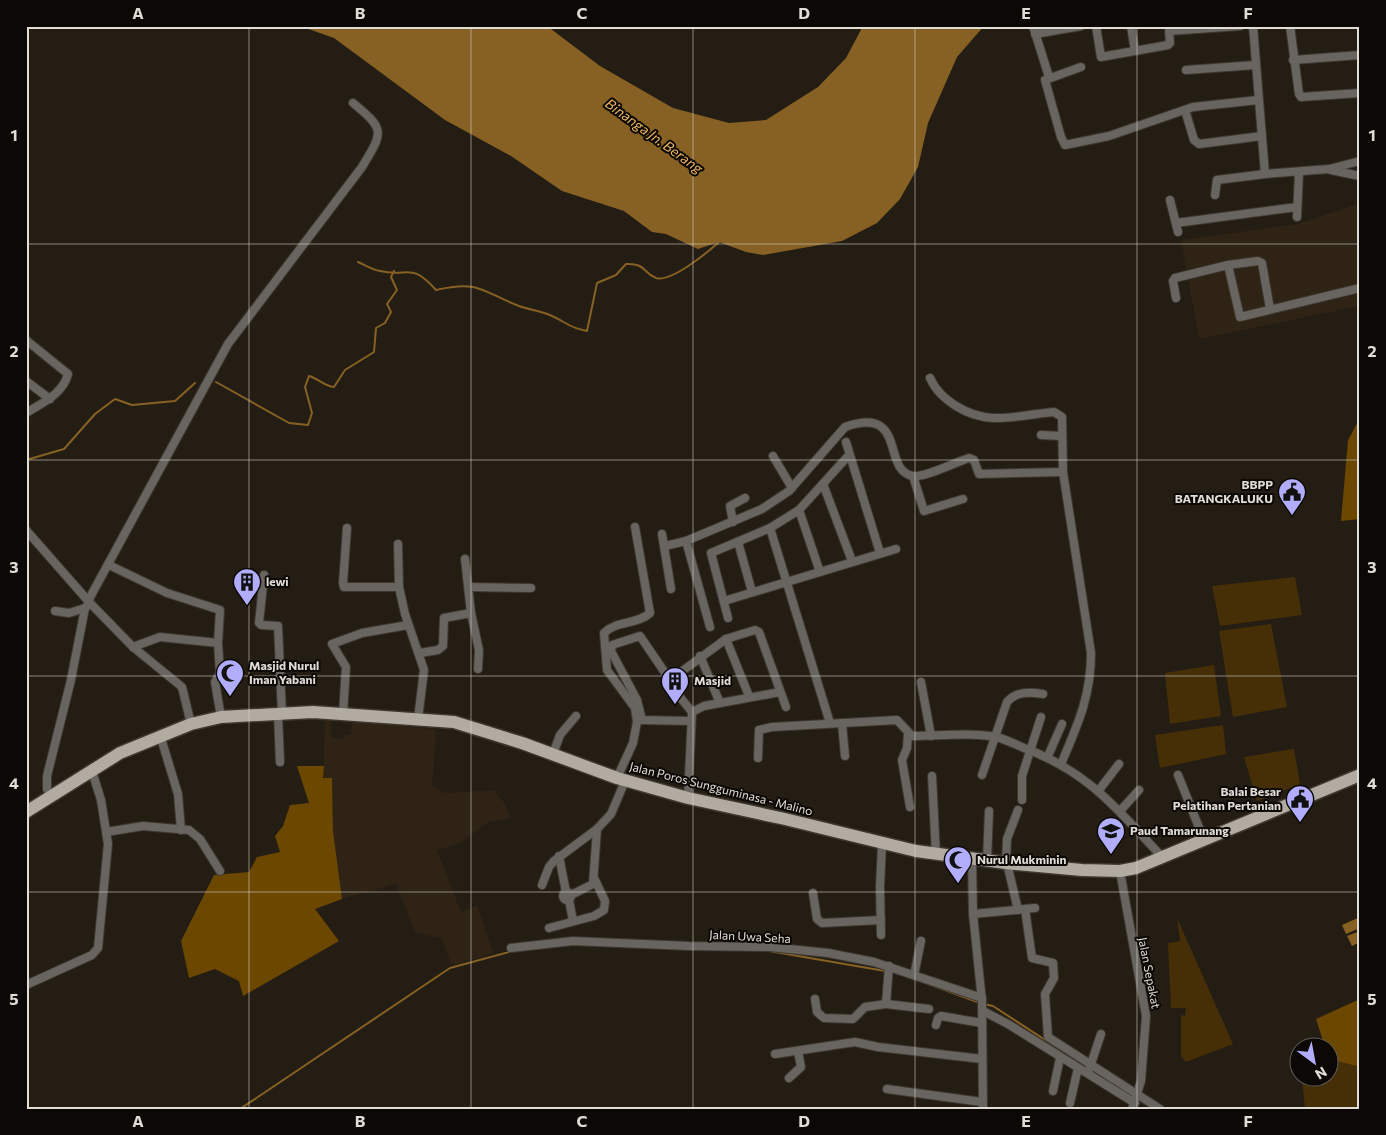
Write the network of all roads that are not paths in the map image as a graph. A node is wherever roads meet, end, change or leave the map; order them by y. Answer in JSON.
{"nodes":[{"id":1,"x":1081,"y":26,"type":"edge"},
{"id":2,"x":1096,"y":26,"type":"edge"},
{"id":3,"x":1131,"y":26,"type":"edge"},
{"id":4,"x":1240,"y":26,"type":"edge"},
{"id":5,"x":1253,"y":26,"type":"edge"},
{"id":6,"x":1290,"y":26,"type":"edge"},
{"id":7,"x":1168,"y":29,"type":"edge"},
{"id":8,"x":1034,"y":30,"type":"edge"},
{"id":9,"x":1135,"y":50,"type":"junction"},
{"id":10,"x":1360,"y":55,"type":"edge"},
{"id":11,"x":1293,"y":60,"type":"junction"},
{"id":12,"x":1255,"y":65,"type":"junction"},
{"id":13,"x":1082,"y":68,"type":"dead end"},
{"id":14,"x":1186,"y":70,"type":"dead end"},
{"id":15,"x":1049,"y":77,"type":"junction"},
{"id":16,"x":1360,"y":93,"type":"edge"},
{"id":17,"x":1258,"y":100,"type":"junction"},
{"id":18,"x":353,"y":103,"type":"dead end"},
{"id":19,"x":1185,"y":110,"type":"junction"},
{"id":20,"x":1262,"y":136,"type":"junction"},
{"id":21,"x":1360,"y":161,"type":"edge"},
{"id":22,"x":1329,"y":169,"type":"junction"},
{"id":23,"x":1299,"y":172,"type":"junction"},
{"id":24,"x":1265,"y":174,"type":"junction"},
{"id":25,"x":1360,"y":176,"type":"edge"},
{"id":26,"x":1215,"y":195,"type":"dead end"},
{"id":27,"x":1170,"y":200,"type":"dead end"},
{"id":28,"x":1297,"y":207,"type":"junction"},
{"id":29,"x":1297,"y":217,"type":"dead end"},
{"id":30,"x":1176,"y":223,"type":"junction"},
{"id":31,"x":1178,"y":232,"type":"dead end"},
{"id":32,"x":1228,"y":265,"type":"junction"},
{"id":33,"x":1360,"y":288,"type":"edge"},
{"id":34,"x":1176,"y":298,"type":"dead end"},
{"id":35,"x":1270,"y":308,"type":"junction"},
{"id":36,"x":26,"y":340,"type":"edge"},
{"id":37,"x":930,"y":378,"type":"dead end"},
{"id":38,"x":26,"y":381,"type":"edge"},
{"id":39,"x":50,"y":399,"type":"junction"},
{"id":40,"x":26,"y":413,"type":"edge"},
{"id":41,"x":1041,"y":435,"type":"dead end"},
{"id":42,"x":1061,"y":436,"type":"junction"},
{"id":43,"x":846,"y":442,"type":"dead end"},
{"id":44,"x":849,"y":455,"type":"junction"},
{"id":45,"x":773,"y":456,"type":"dead end"},
{"id":46,"x":1063,"y":472,"type":"junction"},
{"id":47,"x":913,"y":476,"type":"junction"},
{"id":48,"x":823,"y":484,"type":"junction"},
{"id":49,"x":792,"y":488,"type":"junction"},
{"id":50,"x":745,"y":498,"type":"dead end"},
{"id":51,"x":964,"y":499,"type":"dead end"},
{"id":52,"x":799,"y":510,"type":"junction"},
{"id":53,"x":733,"y":522,"type":"junction"},
{"id":54,"x":635,"y":527,"type":"dead end"},
{"id":55,"x":347,"y":528,"type":"dead end"},
{"id":56,"x":770,"y":528,"type":"junction"},
{"id":57,"x":26,"y":530,"type":"edge"},
{"id":58,"x":662,"y":534,"type":"dead end"},
{"id":59,"x":686,"y":540,"type":"junction"},
{"id":60,"x":738,"y":542,"type":"junction"},
{"id":61,"x":398,"y":544,"type":"dead end"},
{"id":62,"x":665,"y":546,"type":"junction"},
{"id":63,"x":896,"y":549,"type":"dead end"},
{"id":64,"x":880,"y":553,"type":"junction"},
{"id":65,"x":465,"y":559,"type":"dead end"},
{"id":66,"x":852,"y":561,"type":"junction"},
{"id":67,"x":109,"y":565,"type":"junction"},
{"id":68,"x":820,"y":572,"type":"junction"},
{"id":69,"x":264,"y":574,"type":"dead end"},
{"id":70,"x":786,"y":583,"type":"junction"},
{"id":71,"x":399,"y":587,"type":"junction"},
{"id":72,"x":469,"y":587,"type":"junction"},
{"id":73,"x":531,"y":588,"type":"dead end"},
{"id":74,"x":672,"y":589,"type":"dead end"},
{"id":75,"x":752,"y":592,"type":"junction"},
{"id":76,"x":724,"y":601,"type":"junction"},
{"id":77,"x":88,"y":604,"type":"junction"},
{"id":78,"x":55,"y":611,"type":"dead end"},
{"id":79,"x":470,"y":613,"type":"junction"},
{"id":80,"x":728,"y":618,"type":"dead end"},
{"id":81,"x":408,"y":625,"type":"junction"},
{"id":82,"x":710,"y":627,"type":"dead end"},
{"id":83,"x":726,"y":639,"type":"junction"},
{"id":84,"x":218,"y":643,"type":"junction"},
{"id":85,"x":138,"y":644,"type":"junction"},
{"id":86,"x":420,"y":653,"type":"junction"},
{"id":87,"x":700,"y":656,"type":"junction"},
{"id":88,"x":478,"y":669,"type":"dead end"},
{"id":89,"x":670,"y":680,"type":"junction"},
{"id":90,"x":921,"y":682,"type":"dead end"},
{"id":91,"x":780,"y":692,"type":"junction"},
{"id":92,"x":1043,"y":694,"type":"dead end"},
{"id":93,"x":749,"y":696,"type":"junction"},
{"id":94,"x":720,"y":703,"type":"junction"},
{"id":95,"x":786,"y":707,"type":"dead end"},
{"id":96,"x":692,"y":712,"type":"junction"},
{"id":97,"x":280,"y":714,"type":"junction"},
{"id":98,"x":343,"y":714,"type":"junction"},
{"id":99,"x":576,"y":716,"type":"dead end"},
{"id":100,"x":221,"y":717,"type":"junction"},
{"id":101,"x":1041,"y":717,"type":"dead end"},
{"id":102,"x":418,"y":719,"type":"junction"},
{"id":103,"x":691,"y":721,"type":"junction"},
{"id":104,"x":830,"y":723,"type":"junction"},
{"id":105,"x":842,"y":723,"type":"junction"},
{"id":106,"x":191,"y":724,"type":"junction"},
{"id":107,"x":1062,"y":724,"type":"dead end"},
{"id":108,"x":908,"y":733,"type":"junction"},
{"id":109,"x":160,"y":735,"type":"junction"},
{"id":110,"x":931,"y":736,"type":"junction"},
{"id":111,"x":997,"y":737,"type":"junction"},
{"id":112,"x":1029,"y":750,"type":"junction"},
{"id":113,"x":553,"y":754,"type":"junction"},
{"id":114,"x":845,"y":756,"type":"dead end"},
{"id":115,"x":1048,"y":756,"type":"junction"},
{"id":116,"x":758,"y":758,"type":"dead end"},
{"id":117,"x":280,"y":762,"type":"dead end"},
{"id":118,"x":1061,"y":764,"type":"junction"},
{"id":119,"x":1119,"y":764,"type":"dead end"},
{"id":120,"x":92,"y":771,"type":"junction"},
{"id":121,"x":982,"y":775,"type":"dead end"},
{"id":122,"x":1178,"y":775,"type":"dead end"},
{"id":123,"x":1360,"y":775,"type":"edge"},
{"id":124,"x":932,"y":776,"type":"dead end"},
{"id":125,"x":621,"y":780,"type":"junction"},
{"id":126,"x":1099,"y":790,"type":"junction"},
{"id":127,"x":1139,"y":790,"type":"dead end"},
{"id":128,"x":51,"y":796,"type":"junction"},
{"id":129,"x":688,"y":798,"type":"junction"},
{"id":130,"x":1022,"y":800,"type":"dead end"},
{"id":131,"x":910,"y":806,"type":"dead end"},
{"id":132,"x":1018,"y":810,"type":"dead end"},
{"id":133,"x":989,"y":811,"type":"dead end"},
{"id":134,"x":1120,"y":811,"type":"junction"},
{"id":135,"x":26,"y":812,"type":"edge"},
{"id":136,"x":597,"y":829,"type":"junction"},
{"id":137,"x":181,"y":830,"type":"junction"},
{"id":138,"x":106,"y":832,"type":"junction"},
{"id":139,"x":1204,"y":840,"type":"junction"},
{"id":140,"x":882,"y":844,"type":"junction"},
{"id":141,"x":936,"y":854,"type":"junction"},
{"id":142,"x":560,"y":856,"type":"junction"},
{"id":143,"x":1163,"y":858,"type":"junction"},
{"id":144,"x":972,"y":859,"type":"junction"},
{"id":145,"x":987,"y":861,"type":"junction"},
{"id":146,"x":1006,"y":863,"type":"junction"},
{"id":147,"x":220,"y":870,"type":"dead end"},
{"id":148,"x":1120,"y":871,"type":"junction"},
{"id":149,"x":594,"y":880,"type":"junction"},
{"id":150,"x":542,"y":885,"type":"dead end"},
{"id":151,"x":813,"y":893,"type":"dead end"},
{"id":152,"x":569,"y":896,"type":"junction"},
{"id":153,"x":1035,"y":908,"type":"dead end"},
{"id":154,"x":1022,"y":909,"type":"junction"},
{"id":155,"x":973,"y":914,"type":"junction"},
{"id":156,"x":881,"y":920,"type":"junction"},
{"id":157,"x":573,"y":921,"type":"junction"},
{"id":158,"x":549,"y":928,"type":"dead end"},
{"id":159,"x":881,"y":935,"type":"dead end"},
{"id":160,"x":921,"y":941,"type":"dead end"},
{"id":161,"x":511,"y":948,"type":"dead end"},
{"id":162,"x":888,"y":970,"type":"junction"},
{"id":163,"x":914,"y":975,"type":"junction"},
{"id":164,"x":26,"y":985,"type":"edge"},
{"id":165,"x":814,"y":1000,"type":"dead end"},
{"id":166,"x":886,"y":1004,"type":"junction"},
{"id":167,"x":982,"y":1005,"type":"junction"},
{"id":168,"x":929,"y":1009,"type":"dead end"},
{"id":169,"x":982,"y":1023,"type":"junction"},
{"id":170,"x":936,"y":1025,"type":"dead end"},
{"id":171,"x":1101,"y":1034,"type":"dead end"},
{"id":172,"x":798,"y":1051,"type":"junction"},
{"id":173,"x":775,"y":1054,"type":"dead end"},
{"id":174,"x":1060,"y":1058,"type":"junction"},
{"id":175,"x":982,"y":1059,"type":"junction"},
{"id":176,"x":1078,"y":1068,"type":"junction"},
{"id":177,"x":1089,"y":1070,"type":"junction"},
{"id":178,"x":789,"y":1078,"type":"dead end"},
{"id":179,"x":887,"y":1089,"type":"dead end"},
{"id":180,"x":1053,"y":1091,"type":"dead end"},
{"id":181,"x":1135,"y":1101,"type":"edge"},
{"id":182,"x":1070,"y":1103,"type":"dead end"},
{"id":183,"x":982,"y":1105,"type":"edge"},
{"id":184,"x":1160,"y":1109,"type":"edge"}],
"edges":[{"from":1,"to":8,"type":"street"},
{"from":2,"to":9,"type":"street"},
{"from":3,"to":9,"type":"street"},
{"from":4,"to":7,"type":"street"},
{"from":5,"to":12,"type":"street"},
{"from":6,"to":11,"type":"street"},
{"from":7,"to":9,"type":"street"},
{"from":8,"to":15,"type":"street"},
{"from":10,"to":11,"type":"street"},
{"from":11,"to":16,"type":"street"},
{"from":12,"to":14,"type":"street"},
{"from":12,"to":17,"type":"street"},
{"from":13,"to":15,"type":"street"},
{"from":15,"to":19,"type":"street"},
{"from":17,"to":19,"type":"street"},
{"from":17,"to":20,"type":"street"},
{"from":18,"to":67,"type":"street"},
{"from":19,"to":20,"type":"street"},
{"from":20,"to":24,"type":"street"},
{"from":21,"to":22,"type":"street"},
{"from":22,"to":23,"type":"street"},
{"from":22,"to":25,"type":"street"},
{"from":23,"to":24,"type":"street"},
{"from":23,"to":28,"type":"street"},
{"from":24,"to":26,"type":"street"},
{"from":27,"to":30,"type":"street"},
{"from":28,"to":29,"type":"street"},
{"from":28,"to":30,"type":"street"},
{"from":30,"to":31,"type":"street"},
{"from":32,"to":34,"type":"street"},
{"from":32,"to":35,"type":"street"},
{"from":32,"to":35,"type":"street"},
{"from":33,"to":35,"type":"street"},
{"from":36,"to":39,"type":"street"},
{"from":37,"to":42,"type":"street"},
{"from":38,"to":39,"type":"street"},
{"from":39,"to":40,"type":"street"},
{"from":41,"to":42,"type":"street"},
{"from":42,"to":46,"type":"street"},
{"from":43,"to":44,"type":"street"},
{"from":44,"to":48,"type":"street"},
{"from":44,"to":64,"type":"street"},
{"from":45,"to":49,"type":"street"},
{"from":46,"to":47,"type":"street"},
{"from":46,"to":118,"type":"street"},
{"from":47,"to":49,"type":"street"},
{"from":47,"to":51,"type":"street"},
{"from":48,"to":52,"type":"street"},
{"from":48,"to":66,"type":"street"},
{"from":49,"to":53,"type":"street"},
{"from":50,"to":53,"type":"street"},
{"from":52,"to":56,"type":"street"},
{"from":52,"to":68,"type":"street"},
{"from":53,"to":59,"type":"street"},
{"from":54,"to":125,"type":"street"},
{"from":55,"to":71,"type":"street"},
{"from":56,"to":60,"type":"street"},
{"from":56,"to":70,"type":"street"},
{"from":57,"to":77,"type":"street"},
{"from":58,"to":62,"type":"street"},
{"from":59,"to":62,"type":"street"},
{"from":59,"to":82,"type":"street"},
{"from":60,"to":75,"type":"street"},
{"from":60,"to":76,"type":"street"},
{"from":61,"to":71,"type":"street"},
{"from":62,"to":74,"type":"street"},
{"from":63,"to":64,"type":"street"},
{"from":64,"to":66,"type":"street"},
{"from":65,"to":72,"type":"street"},
{"from":66,"to":68,"type":"street"},
{"from":67,"to":77,"type":"street"},
{"from":67,"to":84,"type":"street"},
{"from":68,"to":70,"type":"street"},
{"from":69,"to":97,"type":"street"},
{"from":70,"to":75,"type":"street"},
{"from":70,"to":104,"type":"street"},
{"from":71,"to":81,"type":"street"},
{"from":72,"to":73,"type":"street"},
{"from":72,"to":79,"type":"street"},
{"from":75,"to":76,"type":"street"},
{"from":76,"to":80,"type":"street"},
{"from":77,"to":78,"type":"street"},
{"from":77,"to":85,"type":"street"},
{"from":77,"to":128,"type":"street"},
{"from":79,"to":86,"type":"street"},
{"from":79,"to":88,"type":"street"},
{"from":81,"to":86,"type":"street"},
{"from":81,"to":98,"type":"street"},
{"from":83,"to":87,"type":"street"},
{"from":83,"to":91,"type":"street"},
{"from":83,"to":93,"type":"street"},
{"from":84,"to":85,"type":"street"},
{"from":84,"to":100,"type":"street"},
{"from":85,"to":106,"type":"street"},
{"from":86,"to":102,"type":"street"},
{"from":87,"to":89,"type":"street"},
{"from":87,"to":94,"type":"street"},
{"from":89,"to":96,"type":"street"},
{"from":89,"to":103,"type":"street"},
{"from":90,"to":110,"type":"street"},
{"from":91,"to":93,"type":"street"},
{"from":91,"to":95,"type":"street"},
{"from":92,"to":111,"type":"street"},
{"from":93,"to":94,"type":"street"},
{"from":94,"to":96,"type":"street"},
{"from":96,"to":103,"type":"street"},
{"from":97,"to":98,"type":"main road","name":"Jalan Poros Sungguminasa - Malino"},
{"from":97,"to":100,"type":"main road","name":"Jalan Poros Sungguminasa - Malino"},
{"from":97,"to":117,"type":"street"},
{"from":98,"to":102,"type":"main road","name":"Jalan Poros Sungguminasa - Malino"},
{"from":99,"to":113,"type":"street"},
{"from":100,"to":106,"type":"main road","name":"Jalan Poros Sungguminasa - Malino"},
{"from":101,"to":112,"type":"street"},
{"from":102,"to":113,"type":"main road","name":"Jalan Poros Sungguminasa - Malino"},
{"from":103,"to":129,"type":"street"},
{"from":104,"to":105,"type":"street"},
{"from":104,"to":116,"type":"street"},
{"from":105,"to":108,"type":"street"},
{"from":105,"to":114,"type":"street"},
{"from":106,"to":109,"type":"main road","name":"Jalan Poros Sungguminasa - Malino"},
{"from":107,"to":115,"type":"street"},
{"from":108,"to":110,"type":"street"},
{"from":108,"to":131,"type":"street"},
{"from":109,"to":120,"type":"main road","name":"Jalan Poros Sungguminasa - Malino"},
{"from":109,"to":137,"type":"street"},
{"from":110,"to":111,"type":"street"},
{"from":111,"to":112,"type":"street"},
{"from":111,"to":121,"type":"street"},
{"from":112,"to":115,"type":"street"},
{"from":112,"to":130,"type":"street"},
{"from":113,"to":125,"type":"main road","name":"Jalan Poros Sungguminasa - Malino"},
{"from":115,"to":118,"type":"street"},
{"from":118,"to":126,"type":"street"},
{"from":119,"to":126,"type":"street"},
{"from":120,"to":128,"type":"main road","name":"Jalan Poros Sungguminasa - Malino"},
{"from":120,"to":138,"type":"street"},
{"from":122,"to":139,"type":"street"},
{"from":123,"to":139,"type":"main road","name":"Jalan Poros Sungguminasa - Malino"},
{"from":124,"to":141,"type":"street"},
{"from":125,"to":129,"type":"main road","name":"Jalan Poros Sungguminasa - Malino"},
{"from":125,"to":136,"type":"street"},
{"from":126,"to":134,"type":"street"},
{"from":127,"to":134,"type":"street"},
{"from":128,"to":135,"type":"main road","name":"Jalan Poros Sungguminasa - Malino"},
{"from":129,"to":140,"type":"main road","name":"Jalan Poros Sungguminasa - Malino"},
{"from":132,"to":146,"type":"street"},
{"from":133,"to":145,"type":"street"},
{"from":134,"to":143,"type":"street"},
{"from":136,"to":142,"type":"street"},
{"from":136,"to":149,"type":"street"},
{"from":137,"to":138,"type":"street"},
{"from":137,"to":147,"type":"street"},
{"from":138,"to":164,"type":"street"},
{"from":139,"to":143,"type":"main road","name":"Jalan Poros Sungguminasa - Malino"},
{"from":140,"to":141,"type":"main road","name":"Jalan Poros Sungguminasa - Malino"},
{"from":140,"to":156,"type":"street"},
{"from":141,"to":144,"type":"main road","name":"Jalan Poros Sungguminasa - Malino"},
{"from":142,"to":150,"type":"street"},
{"from":142,"to":152,"type":"street"},
{"from":143,"to":148,"type":"main road","name":"Jalan Poros Sungguminasa - Malino"},
{"from":144,"to":145,"type":"main road","name":"Jalan Poros Sungguminasa - Malino"},
{"from":144,"to":155,"type":"street"},
{"from":145,"to":146,"type":"main road","name":"Jalan Poros Sungguminasa - Malino"},
{"from":146,"to":148,"type":"main road","name":"Jalan Poros Sungguminasa - Malino"},
{"from":146,"to":154,"type":"street"},
{"from":148,"to":181,"type":"street","name":"Jalan Sepakat"},
{"from":149,"to":152,"type":"street"},
{"from":149,"to":157,"type":"street"},
{"from":151,"to":156,"type":"street"},
{"from":152,"to":157,"type":"street"},
{"from":153,"to":154,"type":"street"},
{"from":154,"to":155,"type":"street"},
{"from":154,"to":177,"type":"street"},
{"from":155,"to":167,"type":"street"},
{"from":156,"to":159,"type":"street"},
{"from":157,"to":158,"type":"street"},
{"from":160,"to":163,"type":"street"},
{"from":161,"to":162,"type":"street","name":"Jalan Uwa Seha"},
{"from":162,"to":163,"type":"street","name":"Jalan Uwa Seha"},
{"from":162,"to":166,"type":"street"},
{"from":163,"to":167,"type":"street","name":"Jalan Uwa Seha"},
{"from":165,"to":166,"type":"street"},
{"from":166,"to":168,"type":"street"},
{"from":167,"to":169,"type":"street"},
{"from":167,"to":174,"type":"street","name":"Jalan Uwa Seha"},
{"from":169,"to":170,"type":"street"},
{"from":169,"to":175,"type":"street"},
{"from":171,"to":177,"type":"street"},
{"from":172,"to":173,"type":"street"},
{"from":172,"to":175,"type":"street"},
{"from":172,"to":178,"type":"street"},
{"from":174,"to":176,"type":"street","name":"Jalan Uwa Seha"},
{"from":174,"to":180,"type":"street"},
{"from":175,"to":183,"type":"street"},
{"from":176,"to":177,"type":"street","name":"Jalan Uwa Seha"},
{"from":176,"to":182,"type":"street"},
{"from":177,"to":181,"type":"street"},
{"from":179,"to":183,"type":"street"},
{"from":181,"to":184,"type":"street"}]}
